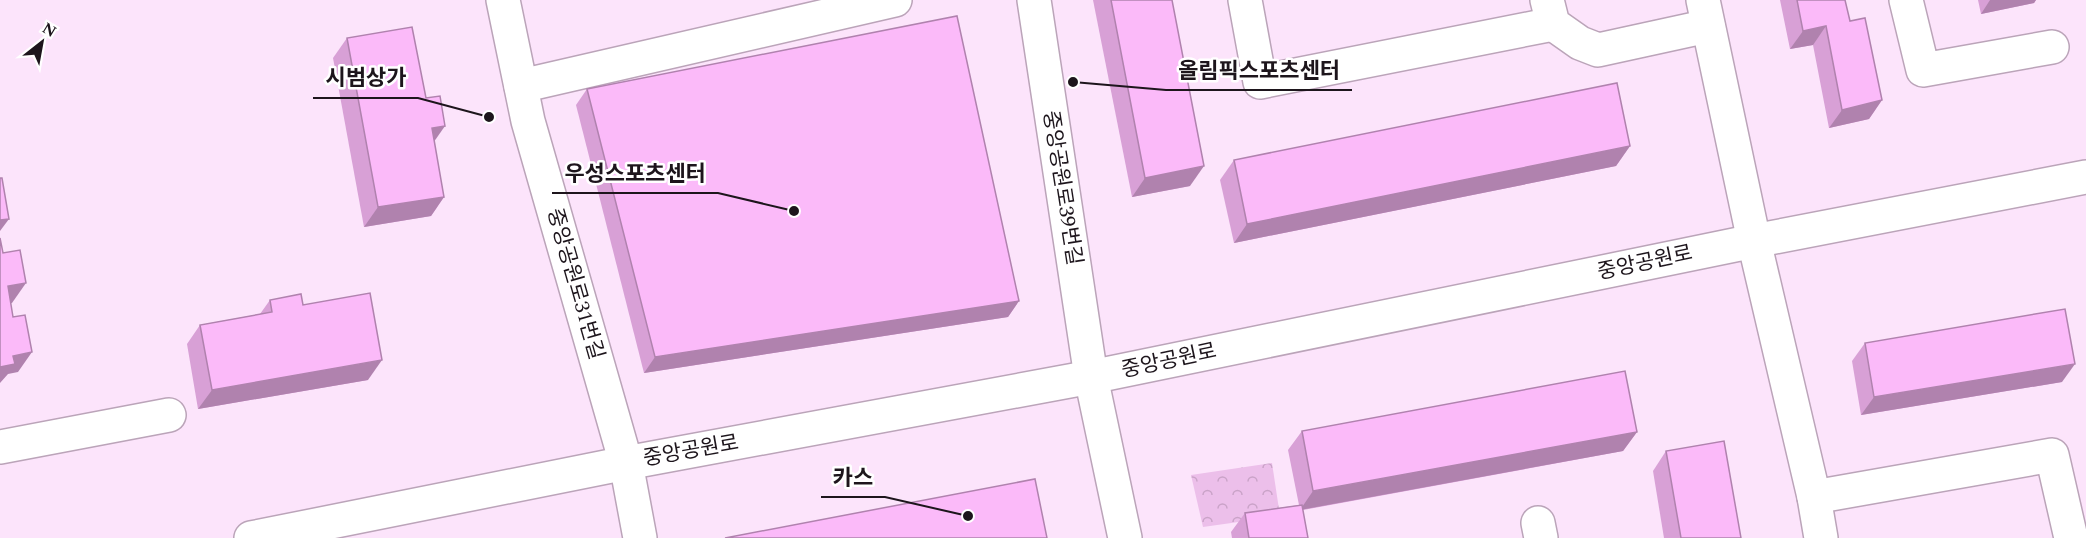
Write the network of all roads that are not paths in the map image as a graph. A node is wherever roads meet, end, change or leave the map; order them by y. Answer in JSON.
{"nodes":[{"id":1,"x":503,"y":0,"type":"edge"},
{"id":2,"x":895,"y":0,"type":"edge"},
{"id":3,"x":1034,"y":0,"type":"edge"},
{"id":4,"x":1245,"y":0,"type":"edge"},
{"id":5,"x":1906,"y":0,"type":"edge"},
{"id":6,"x":1550,"y":12,"type":"edge"},
{"id":7,"x":1706,"y":13,"type":"edge"},
{"id":8,"x":2052,"y":47,"type":"dead end"},
{"id":9,"x":521,"y":86,"type":"junction"},
{"id":10,"x":2086,"y":177,"type":"edge"},
{"id":11,"x":1754,"y":241,"type":"junction"},
{"id":12,"x":1091,"y":377,"type":"junction"},
{"id":13,"x":169,"y":415,"type":"dead end"},
{"id":14,"x":0,"y":447,"type":"edge"},
{"id":15,"x":626,"y":463,"type":"junction"},
{"id":16,"x":1814,"y":497,"type":"junction"},
{"id":17,"x":251,"y":538,"type":"edge"},
{"id":18,"x":640,"y":538,"type":"edge"},
{"id":19,"x":1125,"y":538,"type":"edge"},
{"id":20,"x":1821,"y":538,"type":"edge"},
{"id":21,"x":2071,"y":538,"type":"edge"}],
"edges":[{"from":1,"to":9,"type":"street","name":"중앙공원로31번길"},
{"from":2,"to":9,"type":"street"},
{"from":3,"to":12,"type":"street","name":"중앙공원로39번길"},
{"from":4,"to":6,"type":"street"},
{"from":5,"to":8,"type":"street"},
{"from":6,"to":7,"type":"street"},
{"from":7,"to":11,"type":"street"},
{"from":9,"to":15,"type":"street","name":"중앙공원로31번길"},
{"from":10,"to":11,"type":"street","name":"중앙공원로"},
{"from":11,"to":12,"type":"street","name":"중앙공원로"},
{"from":11,"to":16,"type":"street"},
{"from":12,"to":15,"type":"street","name":"중앙공원로"},
{"from":12,"to":19,"type":"street","name":"중앙공원로39번길"},
{"from":13,"to":14,"type":"street"},
{"from":15,"to":17,"type":"street","name":"중앙공원로"},
{"from":15,"to":18,"type":"street","name":"중앙공원로31번길"},
{"from":16,"to":20,"type":"street"},
{"from":16,"to":21,"type":"street"}]}
